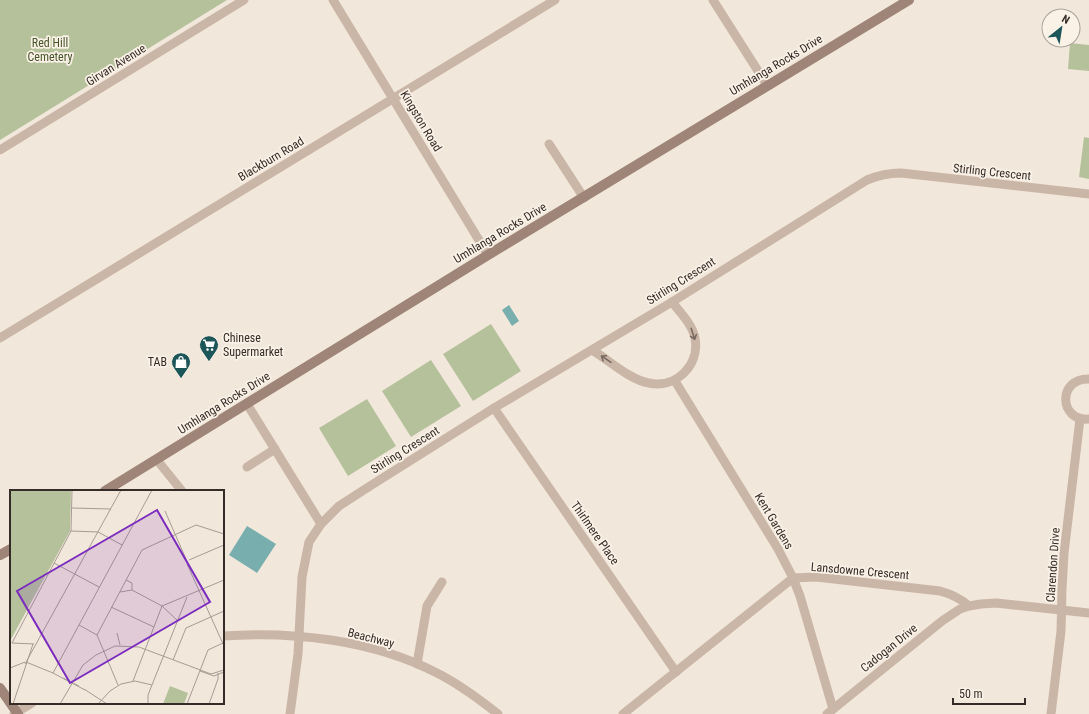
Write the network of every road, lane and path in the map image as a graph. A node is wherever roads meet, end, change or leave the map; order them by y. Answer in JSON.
{"nodes":[{"id":1,"x":244,"y":0,"type":"edge"},
{"id":2,"x":333,"y":0,"type":"edge"},
{"id":3,"x":555,"y":0,"type":"edge"},
{"id":4,"x":713,"y":0,"type":"edge"},
{"id":5,"x":909,"y":0,"type":"edge"},
{"id":6,"x":767,"y":86,"type":"junction"},
{"id":7,"x":393,"y":100,"type":"junction"},
{"id":8,"x":549,"y":144,"type":"dead end"},
{"id":9,"x":0,"y":150,"type":"edge"},
{"id":10,"x":1089,"y":194,"type":"edge"},
{"id":11,"x":584,"y":198,"type":"junction"},
{"id":12,"x":488,"y":255,"type":"junction"},
{"id":13,"x":672,"y":302,"type":"junction"},
{"id":14,"x":0,"y":338,"type":"edge"},
{"id":15,"x":592,"y":350,"type":"junction"},
{"id":16,"x":1089,"y":380,"type":"edge"},
{"id":17,"x":675,"y":381,"type":"junction"},
{"id":18,"x":247,"y":404,"type":"junction"},
{"id":19,"x":494,"y":408,"type":"junction"},
{"id":20,"x":1085,"y":419,"type":"edge"},
{"id":21,"x":275,"y":449,"type":"junction"},
{"id":22,"x":157,"y":460,"type":"junction"},
{"id":23,"x":248,"y":467,"type":"dead end"},
{"id":24,"x":107,"y":490,"type":"edge"},
{"id":25,"x":181,"y":490,"type":"edge"},
{"id":26,"x":321,"y":524,"type":"junction"},
{"id":27,"x":10,"y":550,"type":"edge"},
{"id":28,"x":0,"y":555,"type":"edge"},
{"id":29,"x":793,"y":578,"type":"junction"},
{"id":30,"x":442,"y":582,"type":"dead end"},
{"id":31,"x":969,"y":606,"type":"junction"},
{"id":32,"x":1062,"y":609,"type":"junction"},
{"id":33,"x":1089,"y":613,"type":"edge"},
{"id":34,"x":224,"y":636,"type":"edge"},
{"id":35,"x":299,"y":637,"type":"junction"},
{"id":36,"x":417,"y":664,"type":"junction"},
{"id":37,"x":676,"y":672,"type":"junction"},
{"id":38,"x":0,"y":688,"type":"edge"},
{"id":39,"x":10,"y":704,"type":"edge"},
{"id":40,"x":10,"y":704,"type":"edge"},
{"id":41,"x":30,"y":704,"type":"edge"},
{"id":42,"x":830,"y":712,"type":"edge"},
{"id":43,"x":16,"y":713,"type":"edge"},
{"id":44,"x":290,"y":714,"type":"edge"},
{"id":45,"x":498,"y":714,"type":"edge"},
{"id":46,"x":623,"y":714,"type":"edge"},
{"id":47,"x":1052,"y":714,"type":"edge"}],
"edges":[{"from":1,"to":9,"type":"street","name":"Girvan Avenue"},
{"from":2,"to":7,"type":"street","name":"Kingston Road"},
{"from":3,"to":7,"type":"street","name":"Blackburn Road"},
{"from":4,"to":6,"type":"street"},
{"from":5,"to":6,"type":"main road","name":"Umhlanga Rocks Drive"},
{"from":6,"to":11,"type":"main road","name":"Umhlanga Rocks Drive"},
{"from":7,"to":12,"type":"street","name":"Kingston Road"},
{"from":7,"to":14,"type":"street","name":"Blackburn Road"},
{"from":8,"to":11,"type":"street"},
{"from":10,"to":13,"type":"street","name":"Stirling Crescent"},
{"from":11,"to":12,"type":"main road","name":"Umhlanga Rocks Drive"},
{"from":12,"to":18,"type":"main road","name":"Umhlanga Rocks Drive"},
{"from":13,"to":15,"type":"street","name":"Stirling Crescent"},
{"from":13,"to":17,"type":"street","one_way":true},
{"from":17,"to":15,"type":"street","one_way":true},
{"from":15,"to":19,"type":"street","name":"Stirling Crescent"},
{"from":16,"to":20,"type":"street"},
{"from":17,"to":29,"type":"street","name":"Kent Gardens"},
{"from":18,"to":21,"type":"street"},
{"from":18,"to":22,"type":"main road","name":"Umhlanga Rocks Drive"},
{"from":19,"to":26,"type":"street","name":"Stirling Crescent"},
{"from":19,"to":37,"type":"street","name":"Thirlmere Place"},
{"from":20,"to":32,"type":"street","name":"Clarendon Drive"},
{"from":21,"to":23,"type":"street"},
{"from":21,"to":26,"type":"street"},
{"from":22,"to":24,"type":"main road","name":"Umhlanga Rocks Drive"},
{"from":22,"to":25,"type":"street"},
{"from":26,"to":35,"type":"street","name":"Stirling Crescent"},
{"from":27,"to":28,"type":"main road"},
{"from":29,"to":31,"type":"street","name":"Lansdowne Crescent"},
{"from":29,"to":37,"type":"street","name":"Lansdowne Crescent"},
{"from":29,"to":42,"type":"street","name":"Kent Gardens"},
{"from":30,"to":36,"type":"street"},
{"from":31,"to":32,"type":"street"},
{"from":31,"to":42,"type":"street","name":"Cadogan Drive"},
{"from":32,"to":33,"type":"street"},
{"from":32,"to":47,"type":"street","name":"Clarendon Drive"},
{"from":34,"to":35,"type":"street","name":"Beachway"},
{"from":35,"to":36,"type":"street","name":"Beachway"},
{"from":35,"to":44,"type":"street","name":"Stirling Crescent"},
{"from":36,"to":45,"type":"street","name":"Beachway"},
{"from":37,"to":46,"type":"street","name":"Lansdowne Crescent"},
{"from":38,"to":39,"type":"main road"},
{"from":40,"to":43,"type":"main road"},
{"from":41,"to":43,"type":"street"}]}
